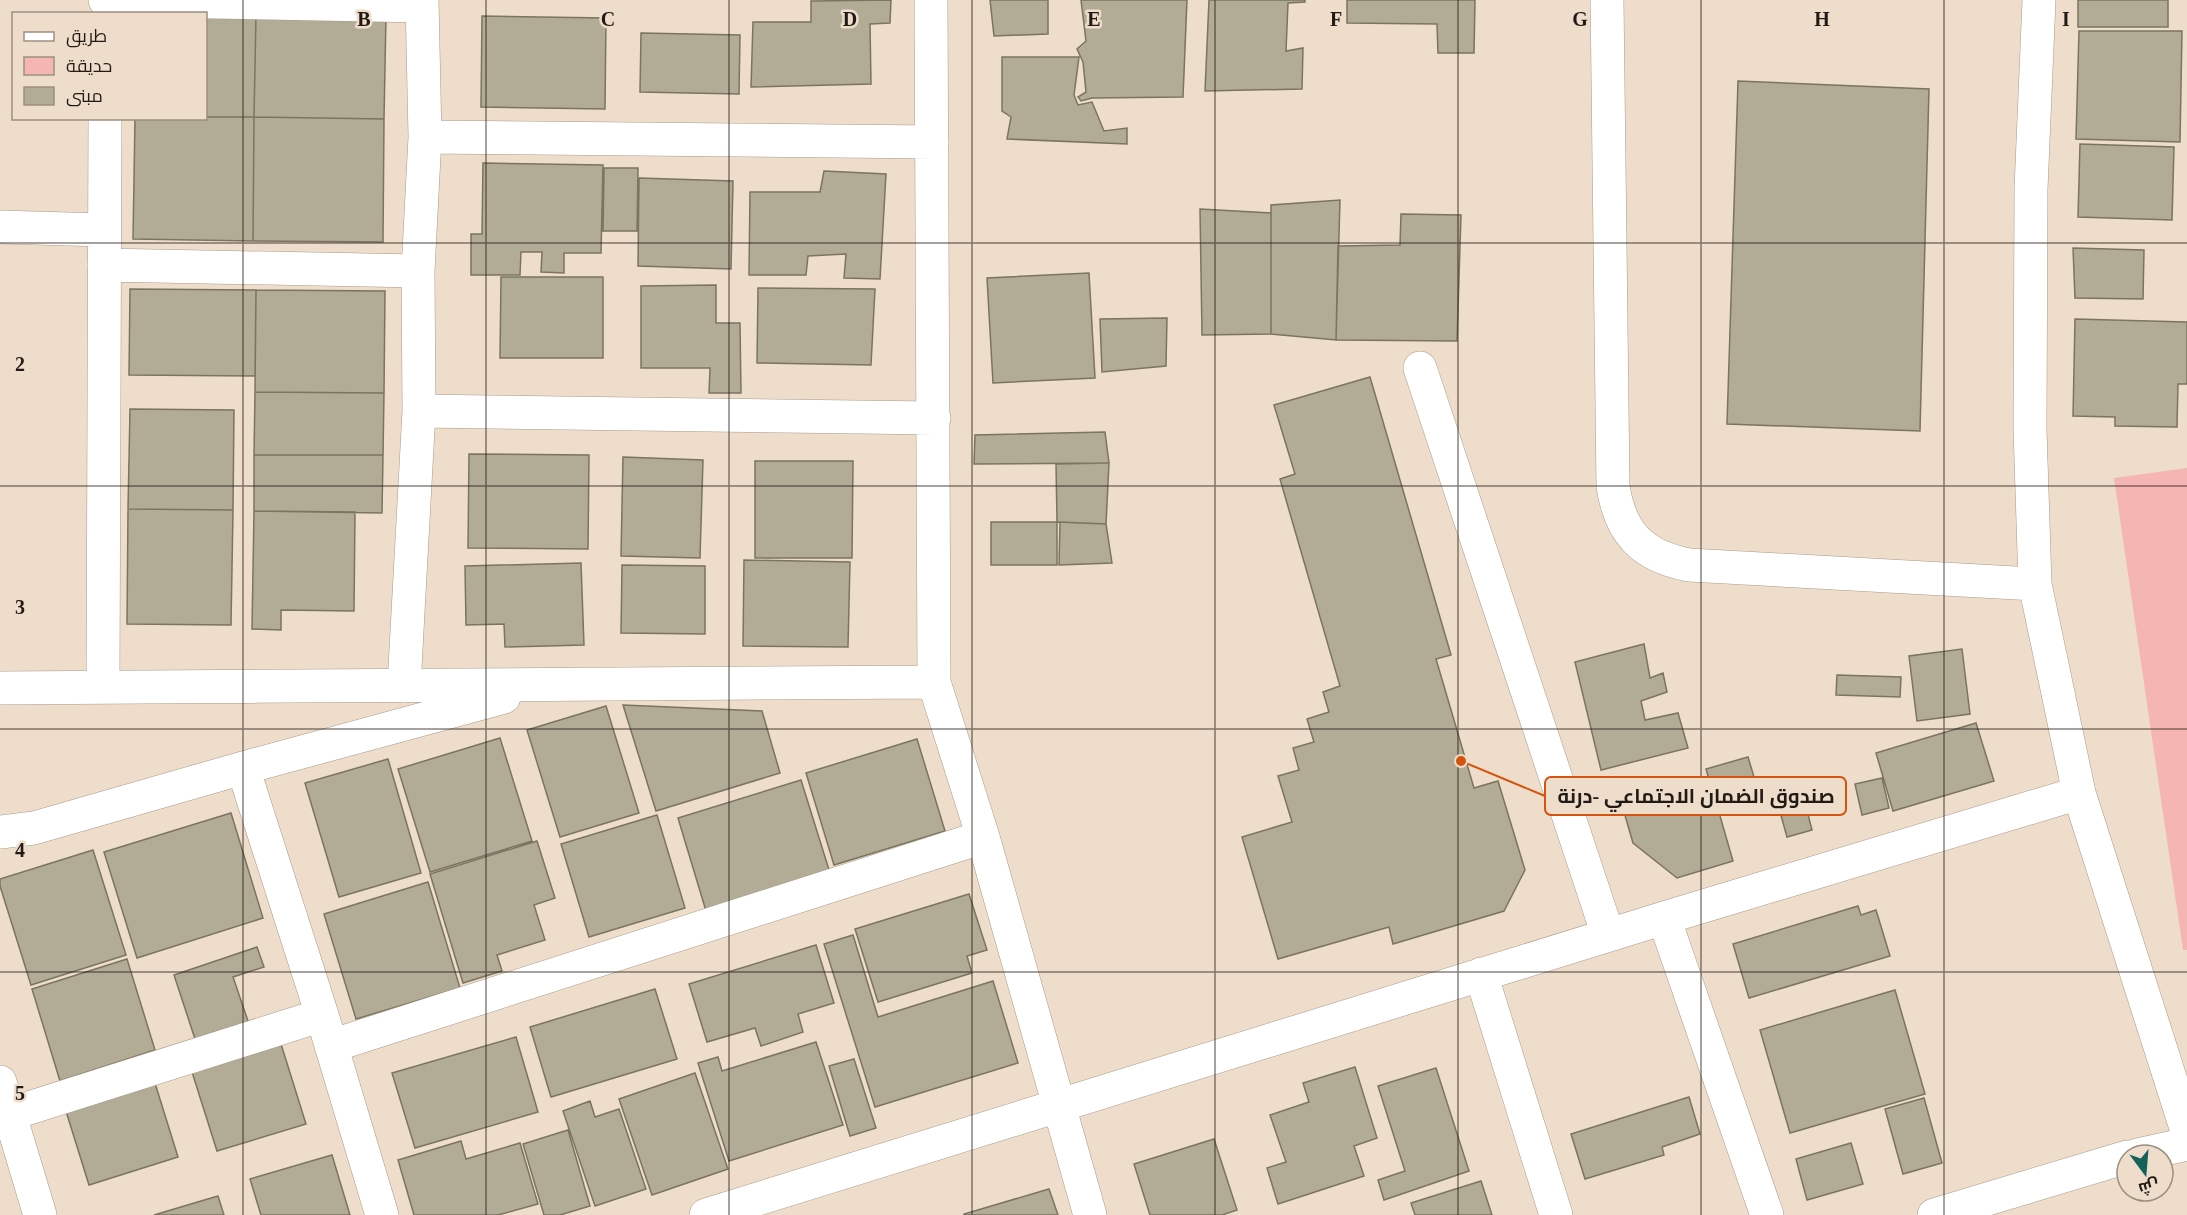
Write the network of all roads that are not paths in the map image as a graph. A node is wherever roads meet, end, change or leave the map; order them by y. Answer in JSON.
{"nodes":[{"id":1,"x":105,"y":0,"type":"edge"},
{"id":2,"x":932,"y":0,"type":"edge"},
{"id":3,"x":1607,"y":0,"type":"edge"},
{"id":4,"x":2039,"y":0,"type":"edge"},
{"id":5,"x":422,"y":3,"type":"edge"},
{"id":6,"x":105,"y":120,"type":"edge"},
{"id":7,"x":425,"y":137,"type":"junction"},
{"id":8,"x":932,"y":142,"type":"junction"},
{"id":9,"x":0,"y":227,"type":"edge"},
{"id":10,"x":104,"y":230,"type":"junction"},
{"id":11,"x":104,"y":265,"type":"junction"},
{"id":12,"x":418,"y":271,"type":"junction"},
{"id":13,"x":1420,"y":368,"type":"dead end"},
{"id":14,"x":419,"y":411,"type":"junction"},
{"id":15,"x":934,"y":418,"type":"junction"},
{"id":16,"x":2035,"y":584,"type":"junction"},
{"id":17,"x":934,"y":682,"type":"junction"},
{"id":18,"x":549,"y":685,"type":"junction"},
{"id":19,"x":404,"y":686,"type":"junction"},
{"id":20,"x":103,"y":687,"type":"junction"},
{"id":21,"x":0,"y":688,"type":"edge"},
{"id":22,"x":243,"y":768,"type":"junction"},
{"id":23,"x":2079,"y":793,"type":"junction"},
{"id":24,"x":0,"y":832,"type":"edge"},
{"id":25,"x":983,"y":837,"type":"junction"},
{"id":26,"x":1664,"y":918,"type":"junction"},
{"id":27,"x":1608,"y":935,"type":"junction"},
{"id":28,"x":1481,"y":974,"type":"junction"},
{"id":29,"x":326,"y":1031,"type":"junction"},
{"id":30,"x":3,"y":1097,"type":"edge"},
{"id":31,"x":1059,"y":1105,"type":"junction"},
{"id":32,"x":2187,"y":1131,"type":"edge"},
{"id":33,"x":2115,"y":1161,"type":"edge"},
{"id":34,"x":40,"y":1215,"type":"edge"},
{"id":35,"x":382,"y":1215,"type":"edge"},
{"id":36,"x":706,"y":1215,"type":"edge"},
{"id":37,"x":1090,"y":1215,"type":"edge"},
{"id":38,"x":1556,"y":1215,"type":"edge"},
{"id":39,"x":1767,"y":1215,"type":"edge"},
{"id":40,"x":1934,"y":1215,"type":"edge"}],
"edges":[{"from":1,"to":5,"type":"street"},
{"from":2,"to":8,"type":"street"},
{"from":3,"to":16,"type":"street"},
{"from":4,"to":16,"type":"street"},
{"from":5,"to":7,"type":"street"},
{"from":6,"to":10,"type":"street"},
{"from":7,"to":8,"type":"street"},
{"from":7,"to":12,"type":"street"},
{"from":8,"to":15,"type":"street"},
{"from":9,"to":10,"type":"street"},
{"from":10,"to":11,"type":"street"},
{"from":11,"to":12,"type":"street"},
{"from":11,"to":20,"type":"street"},
{"from":12,"to":14,"type":"street"},
{"from":13,"to":27,"type":"street"},
{"from":14,"to":15,"type":"street"},
{"from":14,"to":19,"type":"street"},
{"from":15,"to":17,"type":"street"},
{"from":16,"to":23,"type":"street"},
{"from":17,"to":18,"type":"street"},
{"from":17,"to":25,"type":"street"},
{"from":18,"to":19,"type":"street"},
{"from":18,"to":22,"type":"street"},
{"from":19,"to":20,"type":"street"},
{"from":20,"to":21,"type":"street"},
{"from":22,"to":24,"type":"street"},
{"from":22,"to":29,"type":"street"},
{"from":23,"to":26,"type":"street"},
{"from":23,"to":32,"type":"street"},
{"from":25,"to":29,"type":"street"},
{"from":25,"to":31,"type":"street"},
{"from":26,"to":27,"type":"street"},
{"from":26,"to":39,"type":"street"},
{"from":27,"to":28,"type":"street"},
{"from":28,"to":31,"type":"street"},
{"from":28,"to":38,"type":"street"},
{"from":29,"to":30,"type":"street"},
{"from":29,"to":35,"type":"street"},
{"from":30,"to":34,"type":"street"},
{"from":31,"to":36,"type":"street"},
{"from":31,"to":37,"type":"street"},
{"from":33,"to":40,"type":"street"}]}
